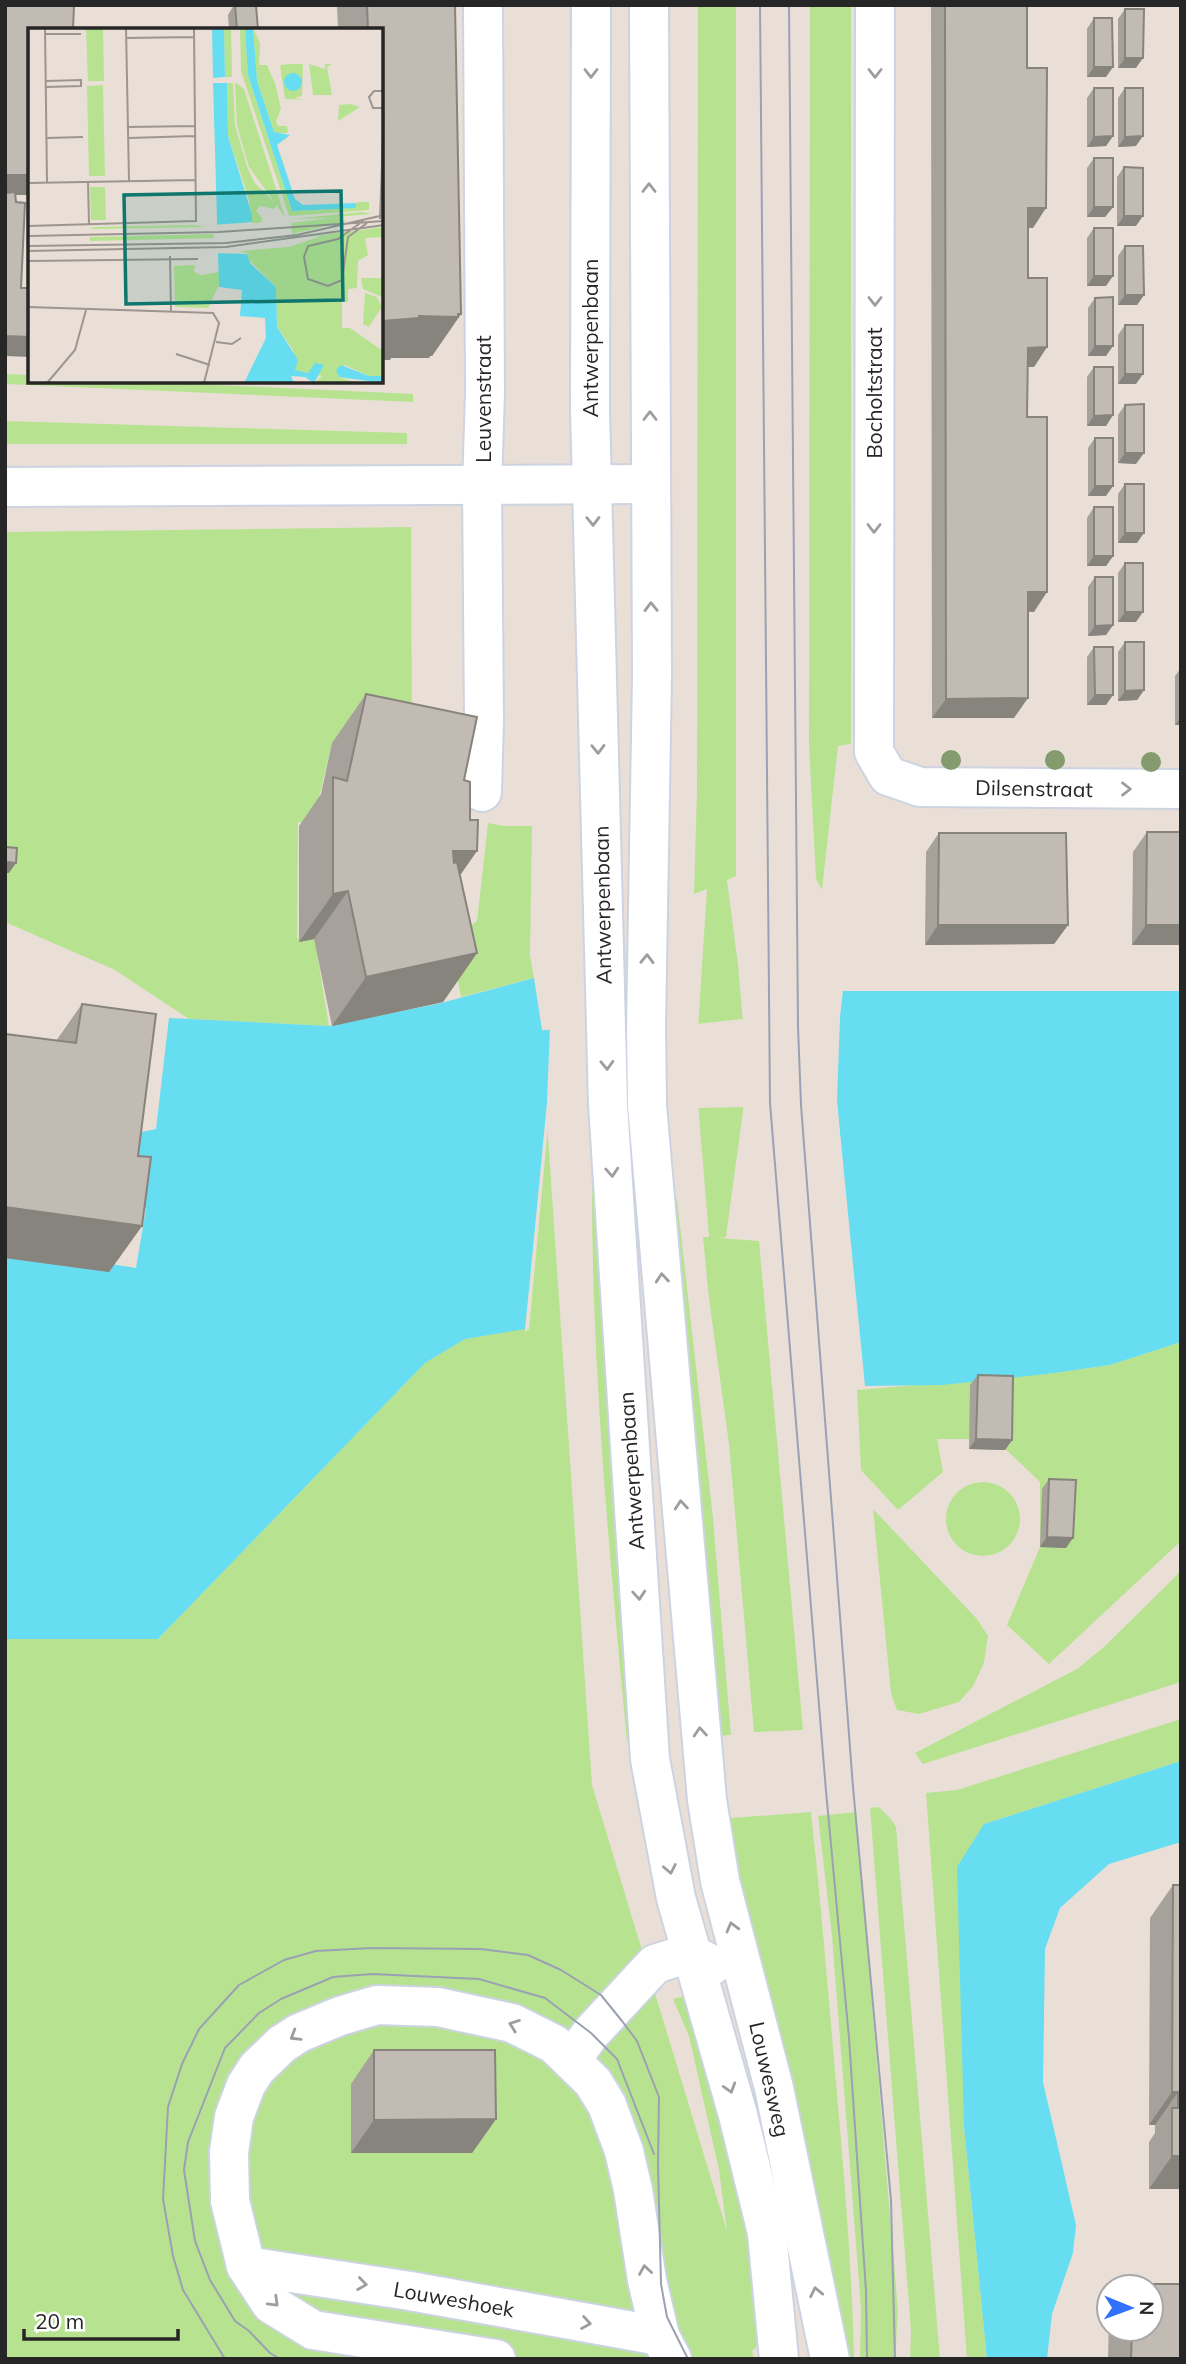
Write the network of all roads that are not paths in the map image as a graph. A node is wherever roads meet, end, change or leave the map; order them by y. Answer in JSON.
{"nodes":[{"id":1,"x":483,"y":5,"type":"edge"},
{"id":2,"x":592,"y":5,"type":"edge"},
{"id":3,"x":649,"y":5,"type":"edge"},
{"id":4,"x":875,"y":5,"type":"edge"},
{"id":5,"x":650,"y":484,"type":"junction"},
{"id":6,"x":478,"y":485,"type":"junction"},
{"id":7,"x":592,"y":485,"type":"junction"},
{"id":8,"x":5,"y":487,"type":"edge"},
{"id":9,"x":888,"y":776,"type":"joint"},
{"id":10,"x":1181,"y":789,"type":"edge"},
{"id":11,"x":482,"y":792,"type":"dead end"},
{"id":12,"x":708,"y":1800,"type":"joint"},
{"id":13,"x":657,"y":1802,"type":"joint"},
{"id":14,"x":690,"y":1953,"type":"junction"},
{"id":15,"x":746,"y":1982,"type":"junction"},
{"id":16,"x":571,"y":2060,"type":"junction"},
{"id":17,"x":246,"y":2266,"type":"junction"},
{"id":18,"x":666,"y":2348,"type":"edge"},
{"id":19,"x":822,"y":2351,"type":"edge"},
{"id":20,"x":496,"y":2359,"type":"edge"},
{"id":21,"x":779,"y":2359,"type":"edge"}],
"edges":[{"from":1,"to":6,"type":"street","name":"Leuvenstraat"},
{"from":2,"to":7,"type":"street","name":"Antwerpenbaan","one_way":true},
{"from":5,"to":3,"type":"street","name":"Antwerpenbaan","one_way":true},
{"from":4,"to":9,"type":"street","name":"Bocholtstraat","one_way":true},
{"from":5,"to":7,"type":"street"},
{"from":12,"to":5,"type":"street","name":"Antwerpenbaan","one_way":true},
{"from":6,"to":7,"type":"street"},
{"from":6,"to":8,"type":"street","name":"Leuvenstraat"},
{"from":6,"to":11,"type":"street","name":"Leuvenstraat"},
{"from":7,"to":13,"type":"street","name":"Antwerpenbaan","one_way":true},
{"from":9,"to":10,"type":"street","name":"Dilsenstraat","one_way":true},
{"from":15,"to":12,"type":"street","name":"Louwesweg","one_way":true},
{"from":13,"to":14,"type":"street","name":"Louwesweg","one_way":true},
{"from":14,"to":15,"type":"street"},
{"from":14,"to":16,"type":"street"},
{"from":14,"to":21,"type":"street","name":"Louwesweg","one_way":true},
{"from":19,"to":15,"type":"street","name":"Louwesweg","one_way":true},
{"from":16,"to":17,"type":"street","name":"Louweshoek","one_way":true},
{"from":18,"to":16,"type":"street","name":"Louweshoek","one_way":true},
{"from":17,"to":18,"type":"street","name":"Louweshoek","one_way":true},
{"from":17,"to":20,"type":"street","name":"Louweshoek","one_way":true}]}
